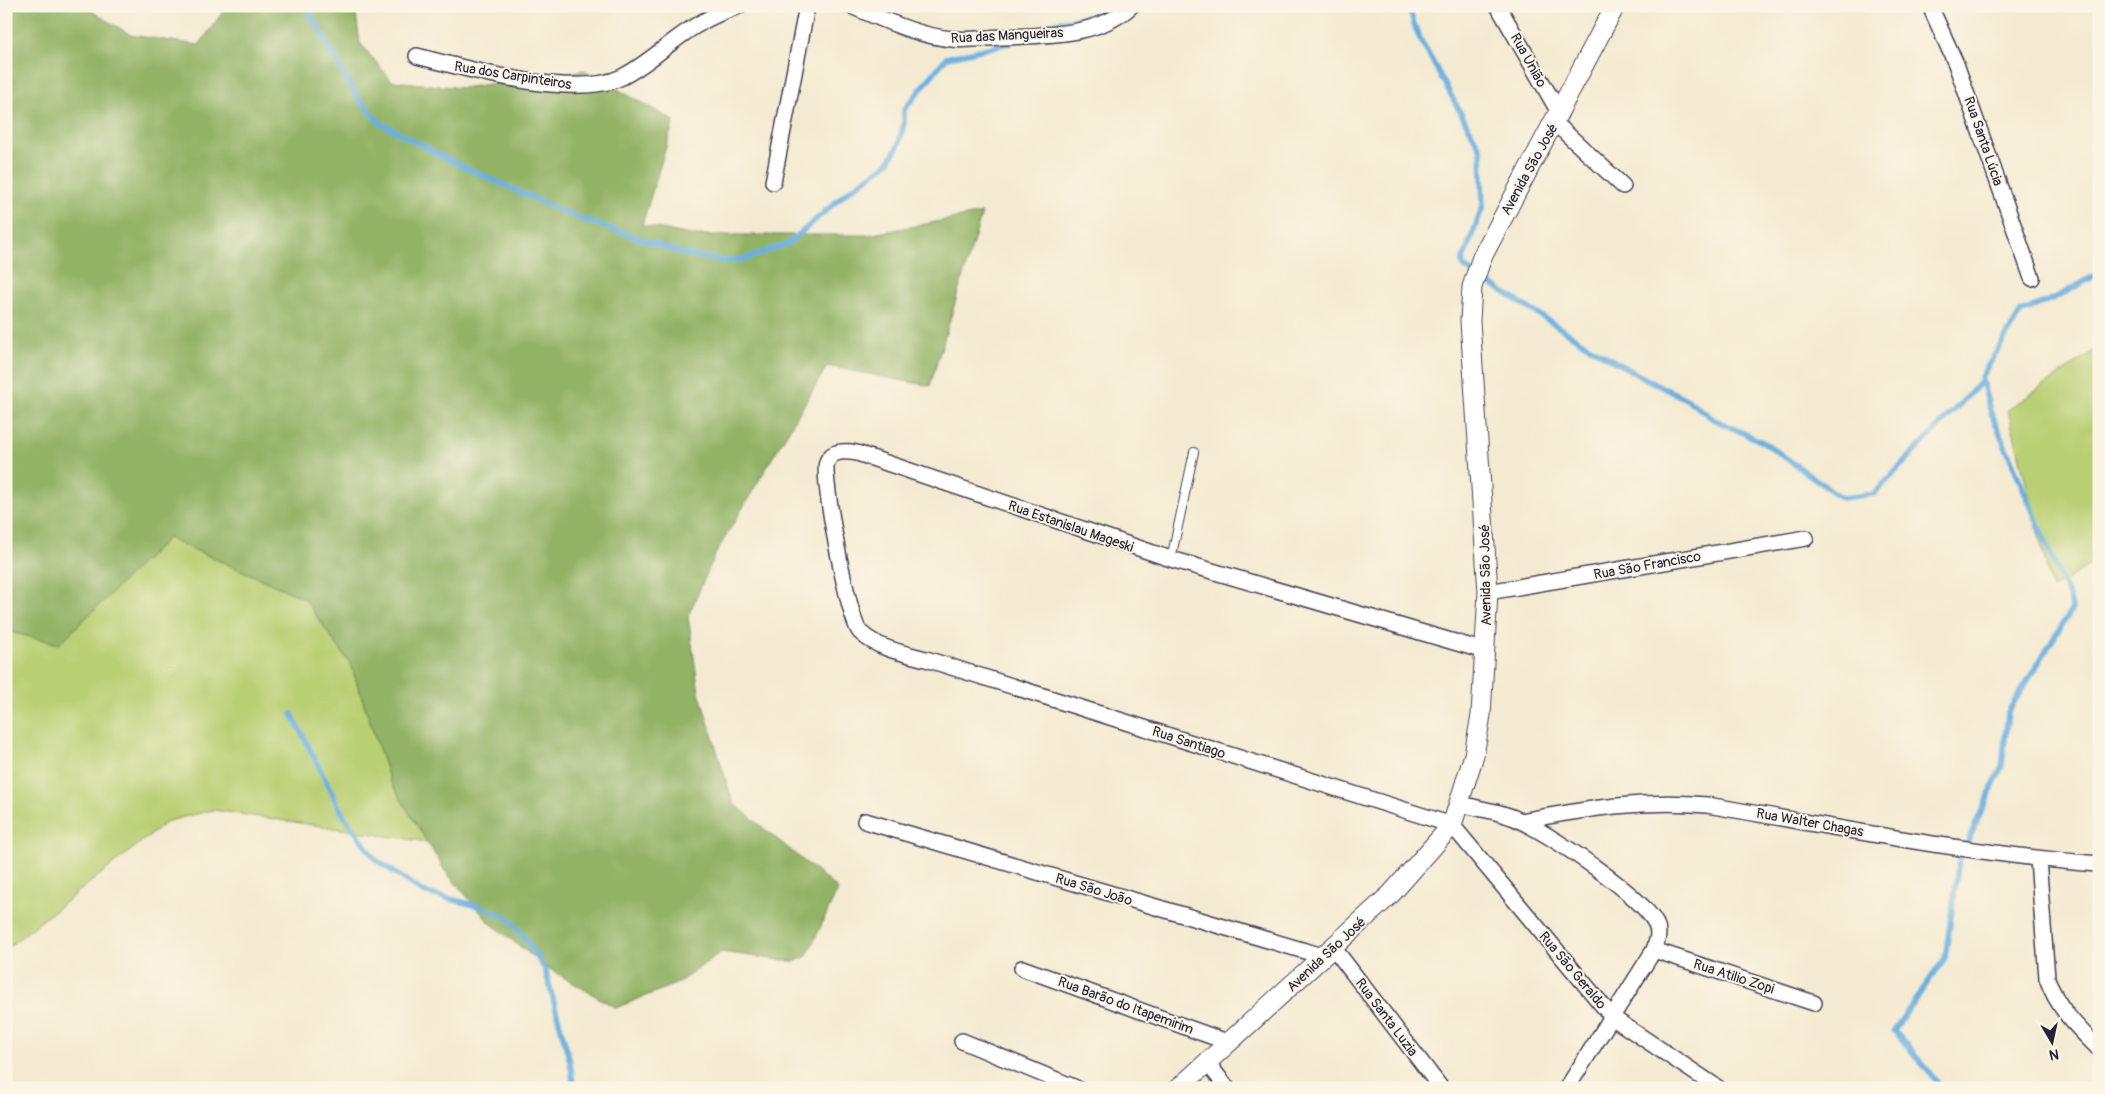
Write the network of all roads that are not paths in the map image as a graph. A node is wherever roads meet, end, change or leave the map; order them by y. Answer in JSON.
{"nodes":[{"id":1,"x":739,"y":6,"type":"edge"},
{"id":2,"x":807,"y":6,"type":"edge"},
{"id":3,"x":851,"y":6,"type":"edge"},
{"id":4,"x":1131,"y":6,"type":"edge"},
{"id":5,"x":1498,"y":6,"type":"edge"},
{"id":6,"x":1615,"y":6,"type":"edge"},
{"id":7,"x":1930,"y":6,"type":"edge"},
{"id":8,"x":417,"y":56,"type":"dead end"},
{"id":9,"x":1557,"y":118,"type":"junction"},
{"id":10,"x":773,"y":182,"type":"dead end"},
{"id":11,"x":1623,"y":186,"type":"dead end"},
{"id":12,"x":2032,"y":278,"type":"dead end"},
{"id":13,"x":1194,"y":452,"type":"dead end"},
{"id":14,"x":1806,"y":538,"type":"dead end"},
{"id":15,"x":1170,"y":559,"type":"junction"},
{"id":16,"x":1488,"y":592,"type":"junction"},
{"id":17,"x":858,"y":630,"type":"joint"},
{"id":18,"x":1485,"y":652,"type":"junction"},
{"id":19,"x":1460,"y":804,"type":"junction"},
{"id":20,"x":865,"y":821,"type":"dead end"},
{"id":21,"x":1521,"y":821,"type":"junction"},
{"id":22,"x":1452,"y":825,"type":"junction"},
{"id":23,"x":2038,"y":859,"type":"junction"},
{"id":24,"x":2099,"y":864,"type":"edge"},
{"id":25,"x":1654,"y":950,"type":"junction"},
{"id":26,"x":1328,"y":952,"type":"junction"},
{"id":27,"x":1022,"y":968,"type":"dead end"},
{"id":28,"x":1814,"y":1003,"type":"dead end"},
{"id":29,"x":1613,"y":1018,"type":"junction"},
{"id":30,"x":962,"y":1041,"type":"dead end"},
{"id":31,"x":1230,"y":1043,"type":"junction"},
{"id":32,"x":2099,"y":1049,"type":"edge"},
{"id":33,"x":1207,"y":1062,"type":"junction"},
{"id":34,"x":1076,"y":1088,"type":"edge"},
{"id":35,"x":1179,"y":1088,"type":"edge"},
{"id":36,"x":1227,"y":1088,"type":"edge"},
{"id":37,"x":1441,"y":1088,"type":"edge"},
{"id":38,"x":1567,"y":1088,"type":"edge"},
{"id":39,"x":1718,"y":1088,"type":"edge"}],
"edges":[{"from":1,"to":8,"type":"street","name":"Rua dos Carpinteiros"},
{"from":2,"to":10,"type":"street"},
{"from":3,"to":4,"type":"street","name":"Rua das Mangueiras"},
{"from":5,"to":9,"type":"street","name":"Rua União"},
{"from":6,"to":9,"type":"street","name":"Avenida São José"},
{"from":7,"to":12,"type":"street","name":"Rua Santa Lúcia"},
{"from":9,"to":11,"type":"street","name":"Rua União"},
{"from":9,"to":16,"type":"street","name":"Avenida São José"},
{"from":13,"to":15,"type":"lane"},
{"from":14,"to":16,"type":"street","name":"Rua São Francisco"},
{"from":15,"to":17,"type":"street","name":"Rua Estanislau Mageski"},
{"from":15,"to":18,"type":"street","name":"Rua Estanislau Mageski"},
{"from":16,"to":18,"type":"street","name":"Avenida São José"},
{"from":17,"to":22,"type":"street","name":"Rua Santiago"},
{"from":18,"to":19,"type":"street","name":"Avenida São José"},
{"from":19,"to":21,"type":"street"},
{"from":19,"to":22,"type":"street","name":"Avenida São José"},
{"from":20,"to":26,"type":"street","name":"Rua São João"},
{"from":21,"to":23,"type":"street","name":"Rua Walter Chagas"},
{"from":21,"to":25,"type":"street"},
{"from":22,"to":26,"type":"street","name":"Avenida São José"},
{"from":22,"to":29,"type":"street","name":"Rua São Geraldo"},
{"from":23,"to":24,"type":"street","name":"Rua Walter Chagas"},
{"from":23,"to":32,"type":"street"},
{"from":25,"to":28,"type":"street","name":"Rua Atilio Zopi"},
{"from":25,"to":29,"type":"street"},
{"from":26,"to":31,"type":"street","name":"Avenida São José"},
{"from":26,"to":37,"type":"street","name":"Rua Santa Luzia"},
{"from":27,"to":31,"type":"street","name":"Rua Barão do Itapemirim"},
{"from":29,"to":38,"type":"street"},
{"from":29,"to":39,"type":"street","name":"Rua São Geraldo"},
{"from":30,"to":34,"type":"street"},
{"from":31,"to":33,"type":"street","name":"Avenida São José"},
{"from":33,"to":35,"type":"street","name":"Avenida São José"},
{"from":33,"to":36,"type":"street"}]}
